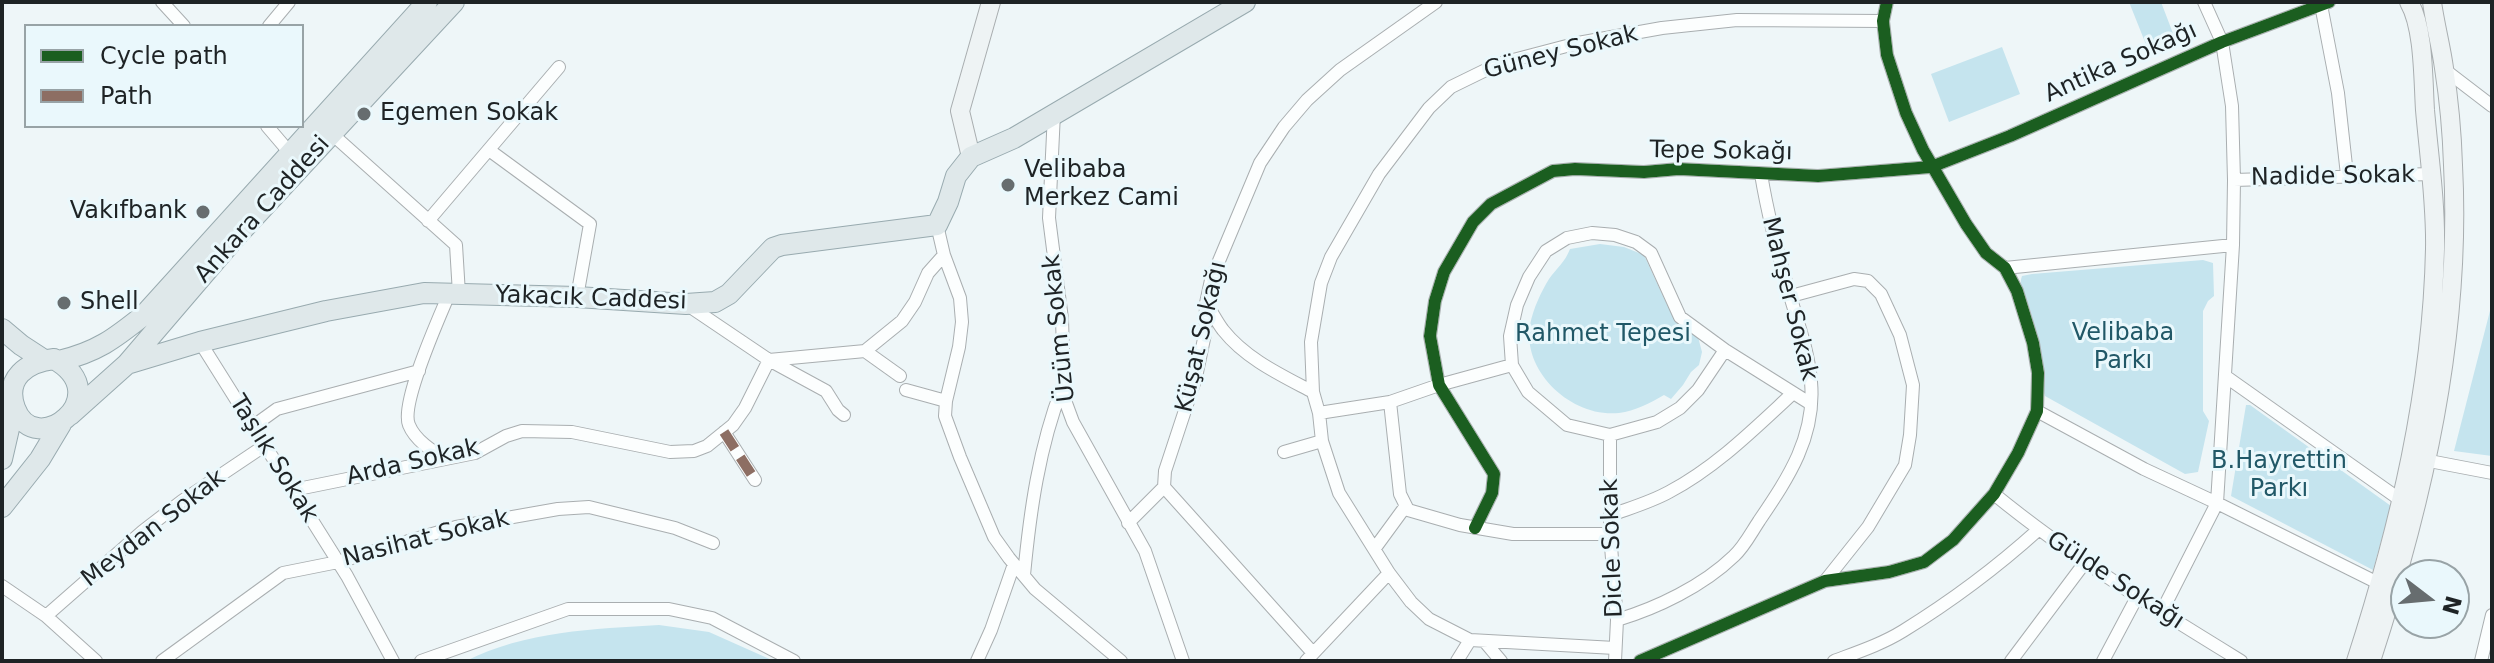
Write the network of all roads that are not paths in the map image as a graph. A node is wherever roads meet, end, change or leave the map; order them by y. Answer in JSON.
{"nodes":[{"id":1,"x":162,"y":2,"type":"edge"},
{"id":2,"x":289,"y":2,"type":"edge"},
{"id":3,"x":427,"y":2,"type":"edge"},
{"id":4,"x":454,"y":2,"type":"edge"},
{"id":5,"x":991,"y":2,"type":"edge"},
{"id":6,"x":1245,"y":2,"type":"edge"},
{"id":7,"x":1436,"y":2,"type":"edge"},
{"id":8,"x":1887,"y":2,"type":"edge"},
{"id":9,"x":2204,"y":2,"type":"edge"},
{"id":10,"x":2409,"y":2,"type":"edge"},
{"id":11,"x":2432,"y":2,"type":"edge"},
{"id":12,"x":2325,"y":4,"type":"edge"},
{"id":13,"x":1883,"y":21,"type":"junction"},
{"id":14,"x":182,"y":24,"type":"edge"},
{"id":15,"x":271,"y":24,"type":"edge"},
{"id":16,"x":2222,"y":42,"type":"junction"},
{"id":17,"x":559,"y":67,"type":"dead end"},
{"id":18,"x":2445,"y":70,"type":"junction"},
{"id":19,"x":2492,"y":106,"type":"edge"},
{"id":20,"x":1054,"y":113,"type":"junction"},
{"id":21,"x":269,"y":128,"type":"edge"},
{"id":22,"x":332,"y":134,"type":"junction"},
{"id":23,"x":489,"y":150,"type":"junction"},
{"id":24,"x":290,"y":153,"type":"junction"},
{"id":25,"x":971,"y":157,"type":"junction"},
{"id":26,"x":1931,"y":167,"type":"junction"},
{"id":27,"x":1761,"y":174,"type":"junction"},
{"id":28,"x":2431,"y":174,"type":"junction"},
{"id":29,"x":2347,"y":175,"type":"junction"},
{"id":30,"x":2234,"y":180,"type":"junction"},
{"id":31,"x":1051,"y":194,"type":"junction"},
{"id":32,"x":1066,"y":200,"type":"dead end"},
{"id":33,"x":428,"y":221,"type":"junction"},
{"id":34,"x":937,"y":225,"type":"junction"},
{"id":35,"x":2233,"y":245,"type":"junction"},
{"id":36,"x":944,"y":255,"type":"junction"},
{"id":37,"x":2005,"y":268,"type":"junction"},
{"id":38,"x":454,"y":294,"type":"junction"},
{"id":39,"x":1791,"y":296,"type":"junction"},
{"id":40,"x":577,"y":297,"type":"junction"},
{"id":41,"x":1206,"y":303,"type":"junction"},
{"id":42,"x":686,"y":304,"type":"junction"},
{"id":43,"x":173,"y":312,"type":"junction"},
{"id":44,"x":2,"y":329,"type":"edge"},
{"id":45,"x":200,"y":342,"type":"junction"},
{"id":46,"x":1725,"y":350,"type":"junction"},
{"id":47,"x":865,"y":351,"type":"junction"},
{"id":48,"x":52,"y":360,"type":"junction"},
{"id":49,"x":769,"y":360,"type":"junction"},
{"id":50,"x":127,"y":364,"type":"junction"},
{"id":51,"x":1512,"y":365,"type":"junction"},
{"id":52,"x":419,"y":371,"type":"junction"},
{"id":53,"x":900,"y":376,"type":"dead end"},
{"id":54,"x":2225,"y":376,"type":"junction"},
{"id":55,"x":1064,"y":385,"type":"junction"},
{"id":56,"x":1439,"y":385,"type":"junction"},
{"id":57,"x":906,"y":390,"type":"dead end"},
{"id":58,"x":1313,"y":392,"type":"junction"},
{"id":59,"x":10,"y":394,"type":"edge"},
{"id":60,"x":1792,"y":394,"type":"junction"},
{"id":61,"x":946,"y":401,"type":"junction"},
{"id":62,"x":1390,"y":402,"type":"junction"},
{"id":63,"x":1811,"y":404,"type":"junction"},
{"id":64,"x":2037,"y":411,"type":"junction"},
{"id":65,"x":1319,"y":413,"type":"junction"},
{"id":66,"x":844,"y":415,"type":"dead end"},
{"id":67,"x":65,"y":420,"type":"junction"},
{"id":68,"x":252,"y":427,"type":"junction"},
{"id":69,"x":724,"y":432,"type":"junction"},
{"id":70,"x":1610,"y":435,"type":"junction"},
{"id":71,"x":1322,"y":441,"type":"junction"},
{"id":72,"x":264,"y":446,"type":"junction"},
{"id":73,"x":1284,"y":452,"type":"dead end"},
{"id":74,"x":2,"y":459,"type":"edge"},
{"id":75,"x":445,"y":459,"type":"junction"},
{"id":76,"x":2420,"y":459,"type":"junction"},
{"id":77,"x":2492,"y":473,"type":"edge"},
{"id":78,"x":755,"y":480,"type":"dead end"},
{"id":79,"x":1164,"y":487,"type":"junction"},
{"id":80,"x":293,"y":490,"type":"junction"},
{"id":81,"x":1994,"y":494,"type":"junction"},
{"id":82,"x":2402,"y":501,"type":"junction"},
{"id":83,"x":2217,"y":503,"type":"junction"},
{"id":84,"x":2,"y":507,"type":"edge"},
{"id":85,"x":1405,"y":507,"type":"junction"},
{"id":86,"x":1611,"y":515,"type":"junction"},
{"id":87,"x":1128,"y":523,"type":"junction"},
{"id":88,"x":1475,"y":528,"type":"junction"},
{"id":89,"x":2038,"y":530,"type":"junction"},
{"id":90,"x":1610,"y":534,"type":"junction"},
{"id":91,"x":713,"y":543,"type":"dead end"},
{"id":92,"x":1375,"y":548,"type":"junction"},
{"id":93,"x":2086,"y":561,"type":"junction"},
{"id":94,"x":338,"y":562,"type":"junction"},
{"id":95,"x":1014,"y":564,"type":"junction"},
{"id":96,"x":1389,"y":573,"type":"junction"},
{"id":97,"x":1024,"y":575,"type":"junction"},
{"id":98,"x":1825,"y":581,"type":"junction"},
{"id":99,"x":2378,"y":583,"type":"junction"},
{"id":100,"x":2,"y":586,"type":"edge"},
{"id":101,"x":2137,"y":597,"type":"junction"},
{"id":102,"x":2161,"y":613,"type":"junction"},
{"id":103,"x":2492,"y":615,"type":"edge"},
{"id":104,"x":46,"y":616,"type":"junction"},
{"id":105,"x":1617,"y":620,"type":"junction"},
{"id":106,"x":1470,"y":640,"type":"junction"},
{"id":107,"x":1485,"y":642,"type":"junction"},
{"id":108,"x":1872,"y":647,"type":"junction"},
{"id":109,"x":1615,"y":655,"type":"edge"},
{"id":110,"x":1309,"y":657,"type":"edge"},
{"id":111,"x":96,"y":661,"type":"edge"},
{"id":112,"x":162,"y":661,"type":"edge"},
{"id":113,"x":393,"y":661,"type":"edge"},
{"id":114,"x":421,"y":661,"type":"edge"},
{"id":115,"x":794,"y":661,"type":"edge"},
{"id":116,"x":977,"y":661,"type":"edge"},
{"id":117,"x":1121,"y":661,"type":"edge"},
{"id":118,"x":1183,"y":661,"type":"edge"},
{"id":119,"x":1457,"y":661,"type":"edge"},
{"id":120,"x":1501,"y":661,"type":"edge"},
{"id":121,"x":1640,"y":661,"type":"edge"},
{"id":122,"x":1834,"y":661,"type":"edge"},
{"id":123,"x":1877,"y":661,"type":"edge"},
{"id":124,"x":2011,"y":661,"type":"edge"},
{"id":125,"x":2103,"y":661,"type":"edge"},
{"id":126,"x":2241,"y":661,"type":"edge"},
{"id":127,"x":2356,"y":661,"type":"edge"},
{"id":128,"x":2371,"y":661,"type":"edge"},
{"id":129,"x":2481,"y":661,"type":"edge"}],
"edges":[{"from":1,"to":14,"type":"street"},
{"from":2,"to":15,"type":"street"},
{"from":3,"to":24,"type":"main road","name":"Ankara Caddesi"},
{"from":4,"to":22,"type":"main road","name":"Ankara Caddesi"},
{"from":5,"to":25,"type":"street"},
{"from":6,"to":20,"type":"main road"},
{"from":7,"to":41,"type":"street","name":"Küşat Sokağı"},
{"from":8,"to":13,"type":"street"},
{"from":9,"to":16,"type":"street"},
{"from":10,"to":28,"type":"street"},
{"from":11,"to":18,"type":"street"},
{"from":12,"to":16,"type":"street","name":"Antika Sokağı"},
{"from":12,"to":29,"type":"street"},
{"from":13,"to":26,"type":"street"},
{"from":13,"to":58,"type":"street","name":"Güney Sokak"},
{"from":16,"to":26,"type":"street","name":"Antika Sokağı"},
{"from":16,"to":30,"type":"street"},
{"from":17,"to":23,"type":"street"},
{"from":18,"to":19,"type":"street"},
{"from":18,"to":76,"type":"street"},
{"from":20,"to":25,"type":"main road"},
{"from":20,"to":31,"type":"street","name":"Üzüm Sokak"},
{"from":21,"to":24,"type":"street"},
{"from":22,"to":33,"type":"street"},
{"from":22,"to":43,"type":"main road","name":"Ankara Caddesi"},
{"from":23,"to":33,"type":"street"},
{"from":23,"to":40,"type":"street"},
{"from":24,"to":48,"type":"main road","name":"Ankara Caddesi"},
{"from":25,"to":34,"type":"main road"},
{"from":26,"to":27,"type":"street","name":"Tepe Sokağı"},
{"from":26,"to":37,"type":"street"},
{"from":27,"to":39,"type":"street","name":"Mahşer Sokak"},
{"from":27,"to":56,"type":"street","name":"Tepe Sokağı"},
{"from":28,"to":29,"type":"street","name":"Nadide Sokak"},
{"from":28,"to":76,"type":"street"},
{"from":29,"to":30,"type":"street","name":"Nadide Sokak"},
{"from":30,"to":35,"type":"street"},
{"from":31,"to":32,"type":"street"},
{"from":31,"to":55,"type":"street","name":"Üzüm Sokak"},
{"from":33,"to":38,"type":"street"},
{"from":34,"to":36,"type":"street"},
{"from":34,"to":42,"type":"main road","name":"Yakacık Caddesi"},
{"from":35,"to":37,"type":"street"},
{"from":35,"to":54,"type":"street"},
{"from":36,"to":47,"type":"street"},
{"from":36,"to":61,"type":"street"},
{"from":37,"to":64,"type":"street"},
{"from":38,"to":40,"type":"main road","name":"Yakacık Caddesi"},
{"from":38,"to":45,"type":"main road","name":"Yakacık Caddesi"},
{"from":38,"to":52,"type":"street"},
{"from":39,"to":63,"type":"street","name":"Mahşer Sokak"},
{"from":39,"to":98,"type":"street"},
{"from":40,"to":42,"type":"main road","name":"Yakacık Caddesi"},
{"from":41,"to":58,"type":"street"},
{"from":41,"to":79,"type":"street","name":"Küşat Sokağı"},
{"from":42,"to":49,"type":"street"},
{"from":43,"to":45,"type":"main road"},
{"from":43,"to":50,"type":"main road","name":"Ankara Caddesi"},
{"from":44,"to":48,"type":"main road"},
{"from":45,"to":50,"type":"main road","name":"Yakacık Caddesi"},
{"from":45,"to":68,"type":"street","name":"Taşlık Sokak"},
{"from":46,"to":51,"type":"street"},
{"from":46,"to":60,"type":"street"},
{"from":46,"to":70,"type":"street"},
{"from":47,"to":49,"type":"street"},
{"from":47,"to":53,"type":"street"},
{"from":48,"to":59,"type":"main road","name":"Ankara Caddesi"},
{"from":48,"to":67,"type":"main road"},
{"from":49,"to":66,"type":"street"},
{"from":49,"to":69,"type":"street","name":"Arda Sokak"},
{"from":50,"to":67,"type":"main road","name":"Ankara Caddesi"},
{"from":51,"to":56,"type":"street"},
{"from":51,"to":70,"type":"street"},
{"from":52,"to":68,"type":"street"},
{"from":52,"to":75,"type":"street"},
{"from":54,"to":82,"type":"street"},
{"from":54,"to":83,"type":"street"},
{"from":55,"to":87,"type":"street","name":"Üzüm Sokak"},
{"from":55,"to":97,"type":"street"},
{"from":56,"to":62,"type":"street"},
{"from":56,"to":88,"type":"street"},
{"from":57,"to":61,"type":"street"},
{"from":58,"to":65,"type":"street","name":"Güney Sokak"},
{"from":59,"to":67,"type":"main road"},
{"from":59,"to":74,"type":"main road","name":"Ankara Caddesi"},
{"from":60,"to":63,"type":"street"},
{"from":60,"to":86,"type":"street"},
{"from":61,"to":95,"type":"street"},
{"from":62,"to":65,"type":"street"},
{"from":62,"to":85,"type":"street"},
{"from":63,"to":105,"type":"street","name":"Mahşer Sokak"},
{"from":64,"to":81,"type":"street"},
{"from":64,"to":83,"type":"street"},
{"from":65,"to":71,"type":"street","name":"Güney Sokak"},
{"from":67,"to":84,"type":"main road","name":"Ankara Caddesi"},
{"from":68,"to":72,"type":"street","name":"Taşlık Sokak"},
{"from":69,"to":75,"type":"street","name":"Arda Sokak"},
{"from":69,"to":78,"type":"street"},
{"from":70,"to":86,"type":"street","name":"Dicle Sokak"},
{"from":71,"to":73,"type":"street"},
{"from":71,"to":92,"type":"street","name":"Güney Sokak"},
{"from":72,"to":80,"type":"street","name":"Taşlık Sokak"},
{"from":72,"to":104,"type":"street","name":"Meydan Sokak"},
{"from":75,"to":80,"type":"street","name":"Arda Sokak"},
{"from":76,"to":77,"type":"street"},
{"from":76,"to":82,"type":"street"},
{"from":76,"to":128,"type":"street"},
{"from":79,"to":87,"type":"street"},
{"from":79,"to":110,"type":"street"},
{"from":80,"to":94,"type":"street","name":"Taşlık Sokak"},
{"from":81,"to":89,"type":"street","name":"Gülde Sokağı"},
{"from":81,"to":98,"type":"street"},
{"from":82,"to":99,"type":"street"},
{"from":83,"to":99,"type":"street"},
{"from":83,"to":102,"type":"street"},
{"from":85,"to":88,"type":"street"},
{"from":85,"to":92,"type":"street"},
{"from":86,"to":90,"type":"street","name":"Dicle Sokak"},
{"from":87,"to":118,"type":"street","name":"Üzüm Sokak"},
{"from":88,"to":90,"type":"street"},
{"from":89,"to":93,"type":"street","name":"Gülde Sokağı"},
{"from":89,"to":108,"type":"street"},
{"from":90,"to":105,"type":"street","name":"Dicle Sokak"},
{"from":91,"to":94,"type":"street","name":"Nasihat Sokak"},
{"from":92,"to":96,"type":"street","name":"Güney Sokak"},
{"from":93,"to":101,"type":"street","name":"Gülde Sokağı"},
{"from":93,"to":124,"type":"street"},
{"from":94,"to":112,"type":"street","name":"Nasihat Sokak"},
{"from":94,"to":113,"type":"street","name":"Taşlık Sokak"},
{"from":95,"to":97,"type":"street"},
{"from":95,"to":116,"type":"street"},
{"from":96,"to":106,"type":"street","name":"Güney Sokak"},
{"from":96,"to":110,"type":"street"},
{"from":97,"to":117,"type":"street"},
{"from":98,"to":121,"type":"street"},
{"from":99,"to":127,"type":"street"},
{"from":100,"to":104,"type":"street"},
{"from":101,"to":102,"type":"street","name":"Gülde Sokağı"},
{"from":101,"to":125,"type":"street"},
{"from":102,"to":126,"type":"street","name":"Gülde Sokağı"},
{"from":103,"to":129,"type":"street"},
{"from":104,"to":111,"type":"street"},
{"from":105,"to":109,"type":"street","name":"Dicle Sokak"},
{"from":106,"to":107,"type":"street","name":"Güney Sokak"},
{"from":106,"to":119,"type":"street"},
{"from":107,"to":109,"type":"street","name":"Güney Sokak"},
{"from":107,"to":120,"type":"street"},
{"from":108,"to":122,"type":"street"},
{"from":108,"to":123,"type":"street"},
{"from":114,"to":115,"type":"street"}]}
